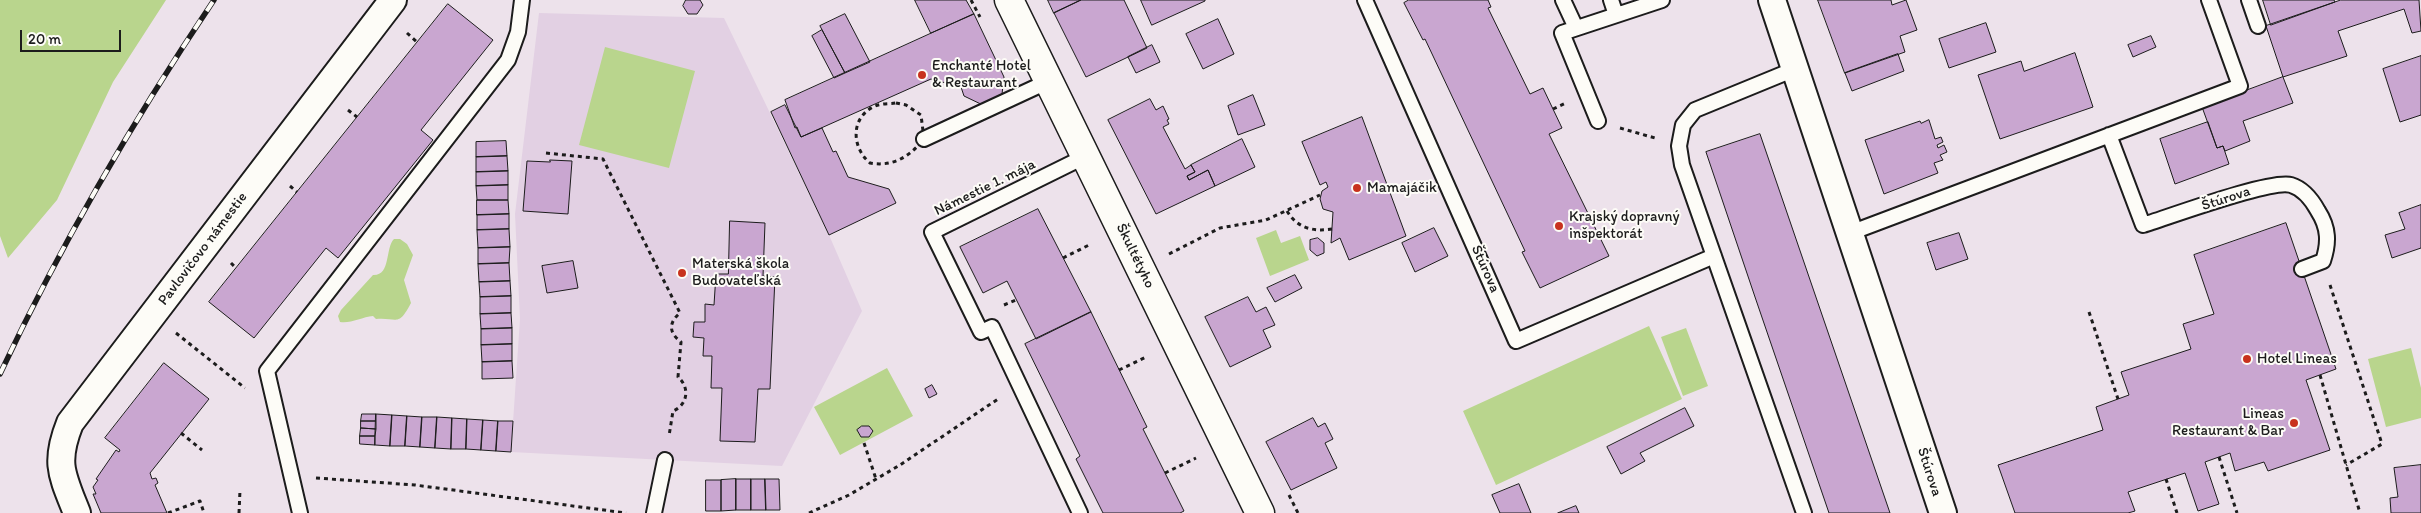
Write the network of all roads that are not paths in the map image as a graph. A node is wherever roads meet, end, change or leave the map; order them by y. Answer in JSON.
{"nodes":[{"id":1,"x":393,"y":0,"type":"edge"},
{"id":2,"x":522,"y":0,"type":"edge"},
{"id":3,"x":1009,"y":0,"type":"edge"},
{"id":4,"x":1365,"y":0,"type":"edge"},
{"id":5,"x":1563,"y":0,"type":"edge"},
{"id":6,"x":1611,"y":0,"type":"edge"},
{"id":7,"x":1662,"y":0,"type":"edge"},
{"id":8,"x":1772,"y":0,"type":"edge"},
{"id":9,"x":2209,"y":0,"type":"edge"},
{"id":10,"x":2249,"y":0,"type":"edge"},
{"id":11,"x":1616,"y":15,"type":"junction"},
{"id":12,"x":2258,"y":26,"type":"dead end"},
{"id":13,"x":1576,"y":28,"type":"junction"},
{"id":14,"x":1795,"y":68,"type":"junction"},
{"id":15,"x":1049,"y":81,"type":"junction"},
{"id":16,"x":1598,"y":120,"type":"road end"},
{"id":17,"x":2109,"y":135,"type":"junction"},
{"id":18,"x":924,"y":139,"type":"road end"},
{"id":19,"x":1086,"y":156,"type":"junction"},
{"id":20,"x":1850,"y":232,"type":"junction"},
{"id":21,"x":1714,"y":256,"type":"junction"},
{"id":22,"x":2302,"y":269,"type":"dead end"},
{"id":23,"x":666,"y":460,"type":"road end"},
{"id":24,"x":77,"y":513,"type":"edge"},
{"id":25,"x":300,"y":513,"type":"edge"},
{"id":26,"x":654,"y":513,"type":"edge"},
{"id":27,"x":1080,"y":513,"type":"edge"},
{"id":28,"x":1260,"y":513,"type":"edge"},
{"id":29,"x":1804,"y":513,"type":"edge"},
{"id":30,"x":1943,"y":513,"type":"edge"}],
"edges":[{"from":1,"to":24,"type":"street","name":"Pavlovičovo námestie"},
{"from":2,"to":25,"type":"lane"},
{"from":3,"to":15,"type":"street","name":"Škultétyho"},
{"from":4,"to":21,"type":"lane","name":"Štúrova"},
{"from":5,"to":13,"type":"lane"},
{"from":6,"to":11,"type":"lane"},
{"from":7,"to":11,"type":"lane"},
{"from":8,"to":14,"type":"street","name":"Štúrova"},
{"from":9,"to":17,"type":"lane"},
{"from":10,"to":12,"type":"lane"},
{"from":11,"to":13,"type":"lane"},
{"from":13,"to":16,"type":"lane"},
{"from":14,"to":20,"type":"street","name":"Štúrova"},
{"from":14,"to":21,"type":"lane"},
{"from":15,"to":18,"type":"lane"},
{"from":15,"to":19,"type":"street","name":"Škultétyho"},
{"from":17,"to":20,"type":"lane"},
{"from":17,"to":22,"type":"lane","name":"Štúrova"},
{"from":19,"to":27,"type":"lane","name":"Námestie 1. mája"},
{"from":19,"to":28,"type":"street","name":"Škultétyho"},
{"from":20,"to":30,"type":"street","name":"Štúrova"},
{"from":21,"to":29,"type":"lane"},
{"from":23,"to":26,"type":"lane"}]}
